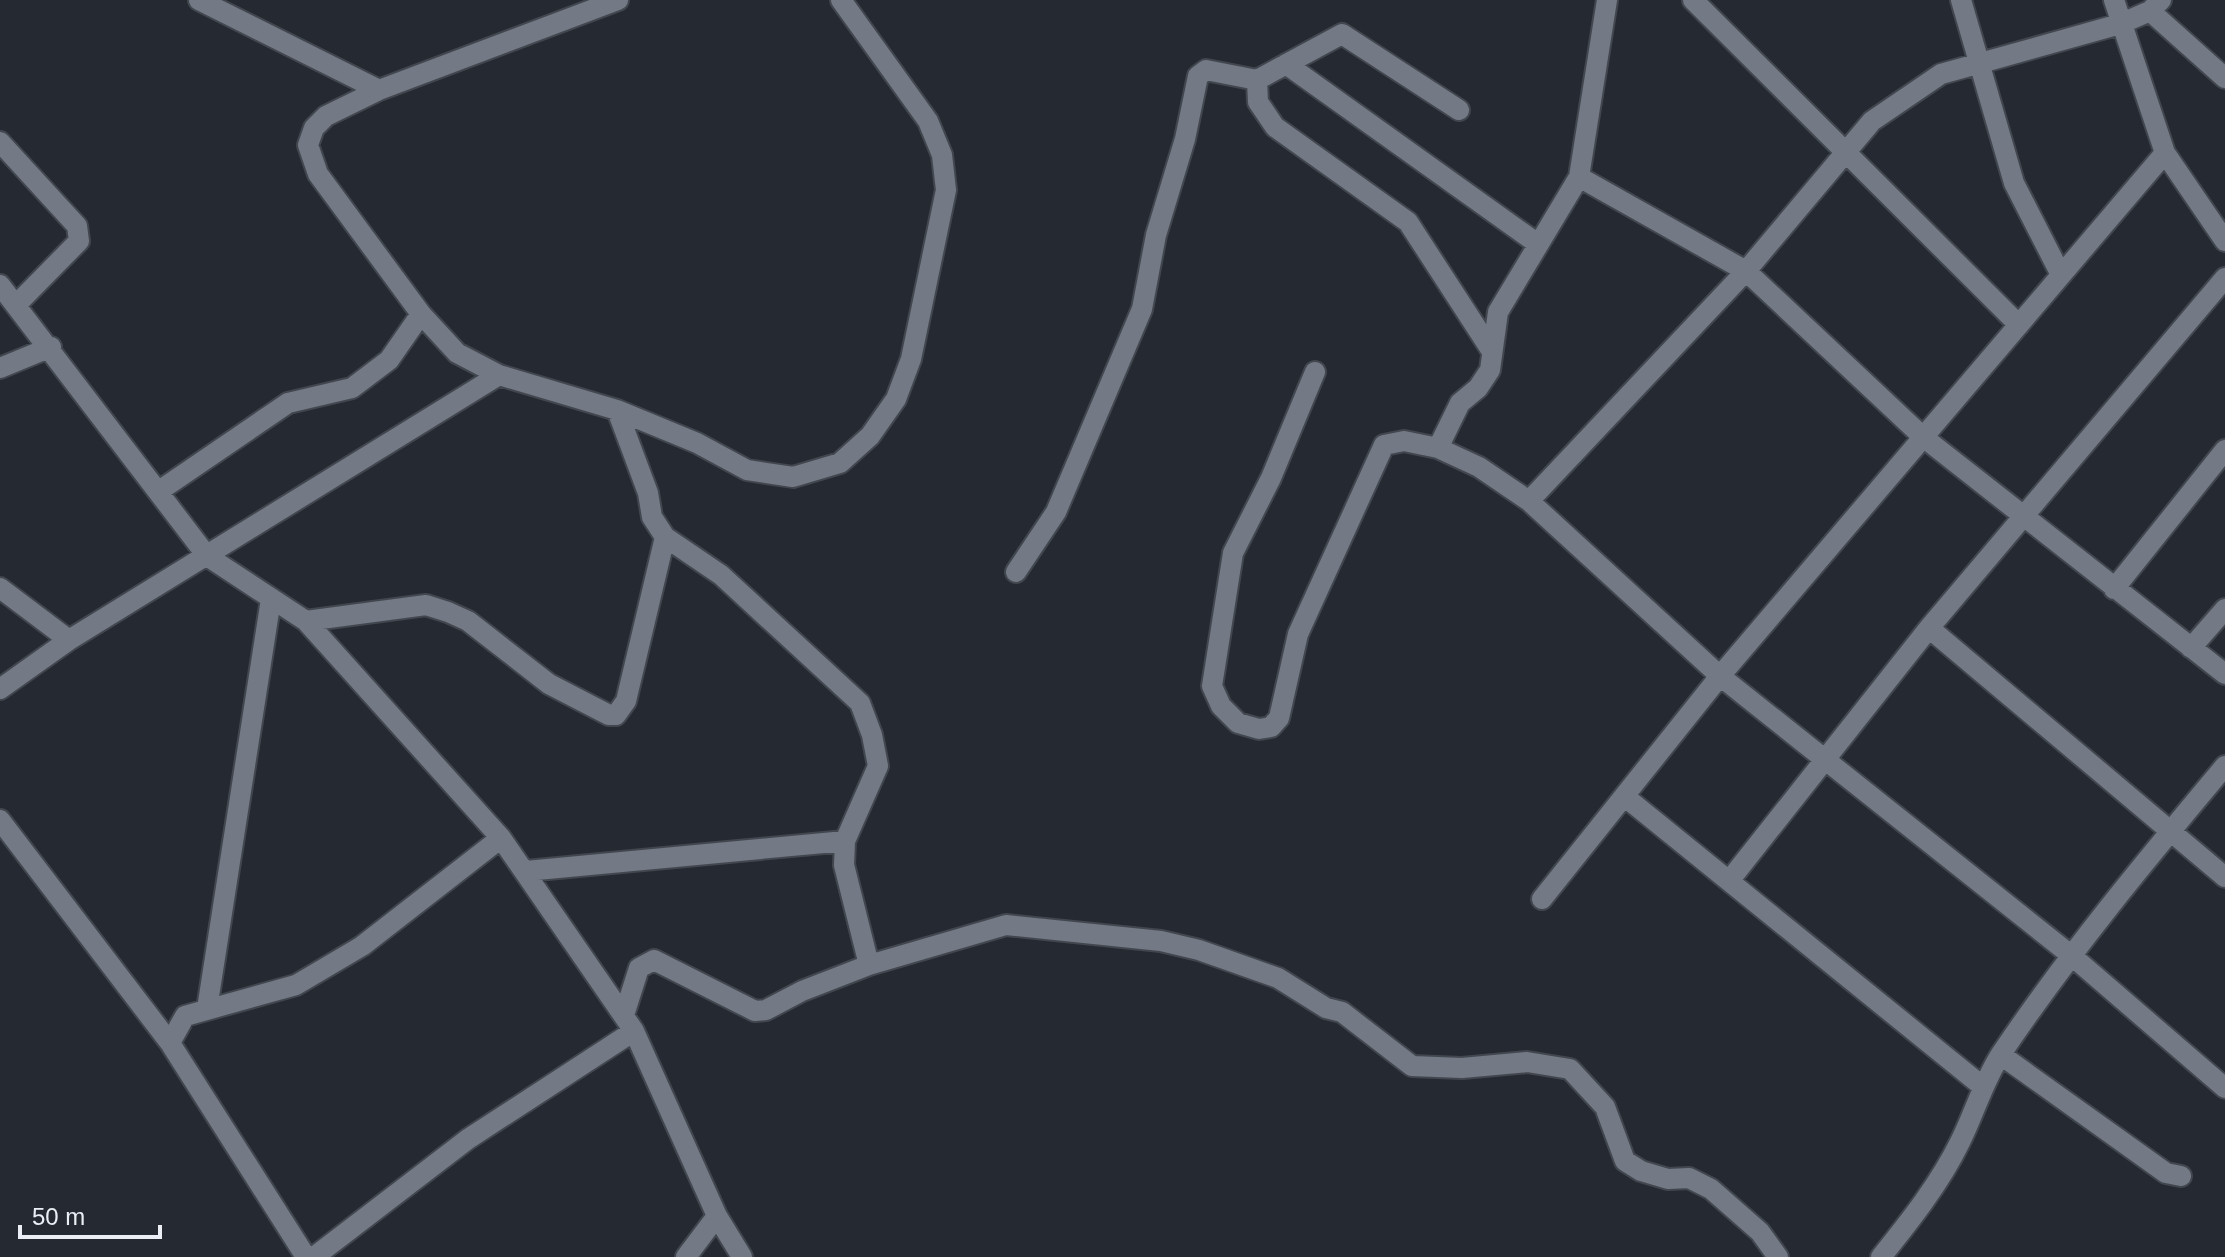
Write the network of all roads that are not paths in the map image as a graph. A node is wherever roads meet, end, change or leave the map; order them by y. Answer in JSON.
{"nodes":[{"id":1,"x":199,"y":0,"type":"edge"},
{"id":2,"x":618,"y":0,"type":"edge"},
{"id":3,"x":841,"y":0,"type":"edge"},
{"id":4,"x":1607,"y":0,"type":"edge"},
{"id":5,"x":1693,"y":0,"type":"edge"},
{"id":6,"x":1961,"y":0,"type":"edge"},
{"id":7,"x":2114,"y":0,"type":"edge"},
{"id":8,"x":2155,"y":5,"type":"edge"},
{"id":9,"x":2120,"y":24,"type":"junction"},
{"id":10,"x":1286,"y":64,"type":"junction"},
{"id":11,"x":1981,"y":65,"type":"junction"},
{"id":12,"x":2225,"y":78,"type":"edge"},
{"id":13,"x":1257,"y":80,"type":"junction"},
{"id":14,"x":379,"y":90,"type":"junction"},
{"id":15,"x":1459,"y":110,"type":"dead end"},
{"id":16,"x":0,"y":143,"type":"edge"},
{"id":17,"x":1843,"y":151,"type":"junction"},
{"id":18,"x":2165,"y":153,"type":"junction"},
{"id":19,"x":1579,"y":177,"type":"junction"},
{"id":20,"x":2225,"y":241,"type":"edge"},
{"id":21,"x":1538,"y":244,"type":"junction"},
{"id":22,"x":1746,"y":271,"type":"junction"},
{"id":23,"x":2061,"y":275,"type":"junction"},
{"id":24,"x":2225,"y":278,"type":"edge"},
{"id":25,"x":0,"y":285,"type":"edge"},
{"id":26,"x":16,"y":305,"type":"junction"},
{"id":27,"x":421,"y":314,"type":"junction"},
{"id":28,"x":2019,"y":325,"type":"junction"},
{"id":29,"x":51,"y":347,"type":"junction"},
{"id":30,"x":1491,"y":350,"type":"junction"},
{"id":31,"x":0,"y":368,"type":"edge"},
{"id":32,"x":1315,"y":372,"type":"dead end"},
{"id":33,"x":499,"y":375,"type":"junction"},
{"id":34,"x":617,"y":410,"type":"junction"},
{"id":35,"x":1923,"y":437,"type":"junction"},
{"id":36,"x":1438,"y":448,"type":"junction"},
{"id":37,"x":2225,"y":450,"type":"edge"},
{"id":38,"x":159,"y":491,"type":"junction"},
{"id":39,"x":1529,"y":501,"type":"junction"},
{"id":40,"x":2022,"y":517,"type":"junction"},
{"id":41,"x":665,"y":537,"type":"junction"},
{"id":42,"x":207,"y":556,"type":"junction"},
{"id":43,"x":1016,"y":572,"type":"dead end"},
{"id":44,"x":0,"y":588,"type":"edge"},
{"id":45,"x":2114,"y":589,"type":"junction"},
{"id":46,"x":271,"y":599,"type":"junction"},
{"id":47,"x":2225,"y":609,"type":"edge"},
{"id":48,"x":306,"y":621,"type":"junction"},
{"id":49,"x":1929,"y":628,"type":"junction"},
{"id":50,"x":69,"y":640,"type":"junction"},
{"id":51,"x":2191,"y":648,"type":"junction"},
{"id":52,"x":2225,"y":674,"type":"edge"},
{"id":53,"x":1720,"y":676,"type":"junction"},
{"id":54,"x":0,"y":689,"type":"edge"},
{"id":55,"x":1824,"y":760,"type":"junction"},
{"id":56,"x":2225,"y":766,"type":"edge"},
{"id":57,"x":1624,"y":796,"type":"junction"},
{"id":58,"x":0,"y":820,"type":"edge"},
{"id":59,"x":2169,"y":832,"type":"junction"},
{"id":60,"x":501,"y":838,"type":"junction"},
{"id":61,"x":845,"y":841,"type":"junction"},
{"id":62,"x":526,"y":871,"type":"junction"},
{"id":63,"x":2225,"y":877,"type":"edge"},
{"id":64,"x":1729,"y":881,"type":"junction"},
{"id":65,"x":1542,"y":899,"type":"dead end"},
{"id":66,"x":2072,"y":956,"type":"junction"},
{"id":67,"x":869,"y":965,"type":"junction"},
{"id":68,"x":207,"y":1009,"type":"junction"},
{"id":69,"x":629,"y":1023,"type":"junction"},
{"id":70,"x":170,"y":1043,"type":"junction"},
{"id":71,"x":2001,"y":1055,"type":"junction"},
{"id":72,"x":1982,"y":1086,"type":"junction"},
{"id":73,"x":2225,"y":1088,"type":"edge"},
{"id":74,"x":2181,"y":1176,"type":"dead end"},
{"id":75,"x":717,"y":1216,"type":"junction"},
{"id":76,"x":306,"y":1257,"type":"edge"},
{"id":77,"x":314,"y":1257,"type":"edge"},
{"id":78,"x":686,"y":1257,"type":"edge"},
{"id":79,"x":742,"y":1257,"type":"edge"},
{"id":80,"x":1778,"y":1257,"type":"edge"},
{"id":81,"x":1881,"y":1257,"type":"edge"}],
"edges":[{"from":1,"to":14,"type":"street"},
{"from":2,"to":14,"type":"street"},
{"from":3,"to":34,"type":"street"},
{"from":4,"to":19,"type":"street"},
{"from":5,"to":17,"type":"street"},
{"from":6,"to":11,"type":"street"},
{"from":7,"to":9,"type":"street"},
{"from":8,"to":9,"type":"street"},
{"from":8,"to":12,"type":"street"},
{"from":9,"to":11,"type":"street"},
{"from":9,"to":18,"type":"street"},
{"from":10,"to":13,"type":"street"},
{"from":10,"to":15,"type":"street"},
{"from":10,"to":21,"type":"street"},
{"from":11,"to":17,"type":"street"},
{"from":11,"to":23,"type":"street"},
{"from":13,"to":30,"type":"street"},
{"from":13,"to":43,"type":"street"},
{"from":14,"to":27,"type":"street"},
{"from":16,"to":26,"type":"street"},
{"from":17,"to":22,"type":"street"},
{"from":17,"to":28,"type":"street"},
{"from":18,"to":20,"type":"street"},
{"from":18,"to":23,"type":"street"},
{"from":19,"to":21,"type":"street"},
{"from":19,"to":22,"type":"street"},
{"from":21,"to":30,"type":"street"},
{"from":22,"to":35,"type":"street"},
{"from":22,"to":39,"type":"street"},
{"from":23,"to":28,"type":"street"},
{"from":24,"to":40,"type":"street"},
{"from":25,"to":26,"type":"street"},
{"from":26,"to":29,"type":"street"},
{"from":27,"to":33,"type":"street"},
{"from":27,"to":38,"type":"street"},
{"from":28,"to":35,"type":"street"},
{"from":29,"to":31,"type":"street"},
{"from":29,"to":38,"type":"street"},
{"from":30,"to":36,"type":"street"},
{"from":32,"to":36,"type":"street"},
{"from":33,"to":34,"type":"street"},
{"from":33,"to":42,"type":"street"},
{"from":34,"to":41,"type":"street"},
{"from":35,"to":40,"type":"street"},
{"from":35,"to":53,"type":"street"},
{"from":36,"to":39,"type":"street"},
{"from":37,"to":45,"type":"street"},
{"from":38,"to":42,"type":"street"},
{"from":39,"to":53,"type":"street"},
{"from":40,"to":45,"type":"street"},
{"from":40,"to":49,"type":"street"},
{"from":41,"to":48,"type":"street"},
{"from":41,"to":61,"type":"street"},
{"from":42,"to":46,"type":"street"},
{"from":42,"to":50,"type":"street"},
{"from":44,"to":50,"type":"street"},
{"from":45,"to":51,"type":"street"},
{"from":46,"to":48,"type":"street"},
{"from":46,"to":68,"type":"street"},
{"from":47,"to":51,"type":"street"},
{"from":48,"to":60,"type":"street"},
{"from":49,"to":55,"type":"street"},
{"from":49,"to":59,"type":"street"},
{"from":50,"to":54,"type":"street"},
{"from":51,"to":52,"type":"street"},
{"from":53,"to":55,"type":"street"},
{"from":53,"to":57,"type":"street"},
{"from":55,"to":64,"type":"street"},
{"from":55,"to":66,"type":"street"},
{"from":56,"to":59,"type":"street"},
{"from":57,"to":64,"type":"street"},
{"from":57,"to":65,"type":"street"},
{"from":58,"to":70,"type":"street"},
{"from":59,"to":63,"type":"street"},
{"from":59,"to":66,"type":"street"},
{"from":60,"to":62,"type":"street"},
{"from":60,"to":68,"type":"street"},
{"from":61,"to":62,"type":"street"},
{"from":61,"to":67,"type":"street"},
{"from":62,"to":69,"type":"street"},
{"from":64,"to":72,"type":"street"},
{"from":66,"to":71,"type":"street"},
{"from":66,"to":73,"type":"street"},
{"from":67,"to":69,"type":"street"},
{"from":67,"to":80,"type":"street"},
{"from":68,"to":70,"type":"street"},
{"from":69,"to":75,"type":"street"},
{"from":69,"to":77,"type":"street"},
{"from":70,"to":76,"type":"street"},
{"from":71,"to":72,"type":"street"},
{"from":71,"to":74,"type":"street"},
{"from":72,"to":81,"type":"street"},
{"from":75,"to":78,"type":"street"},
{"from":75,"to":79,"type":"street"}]}
